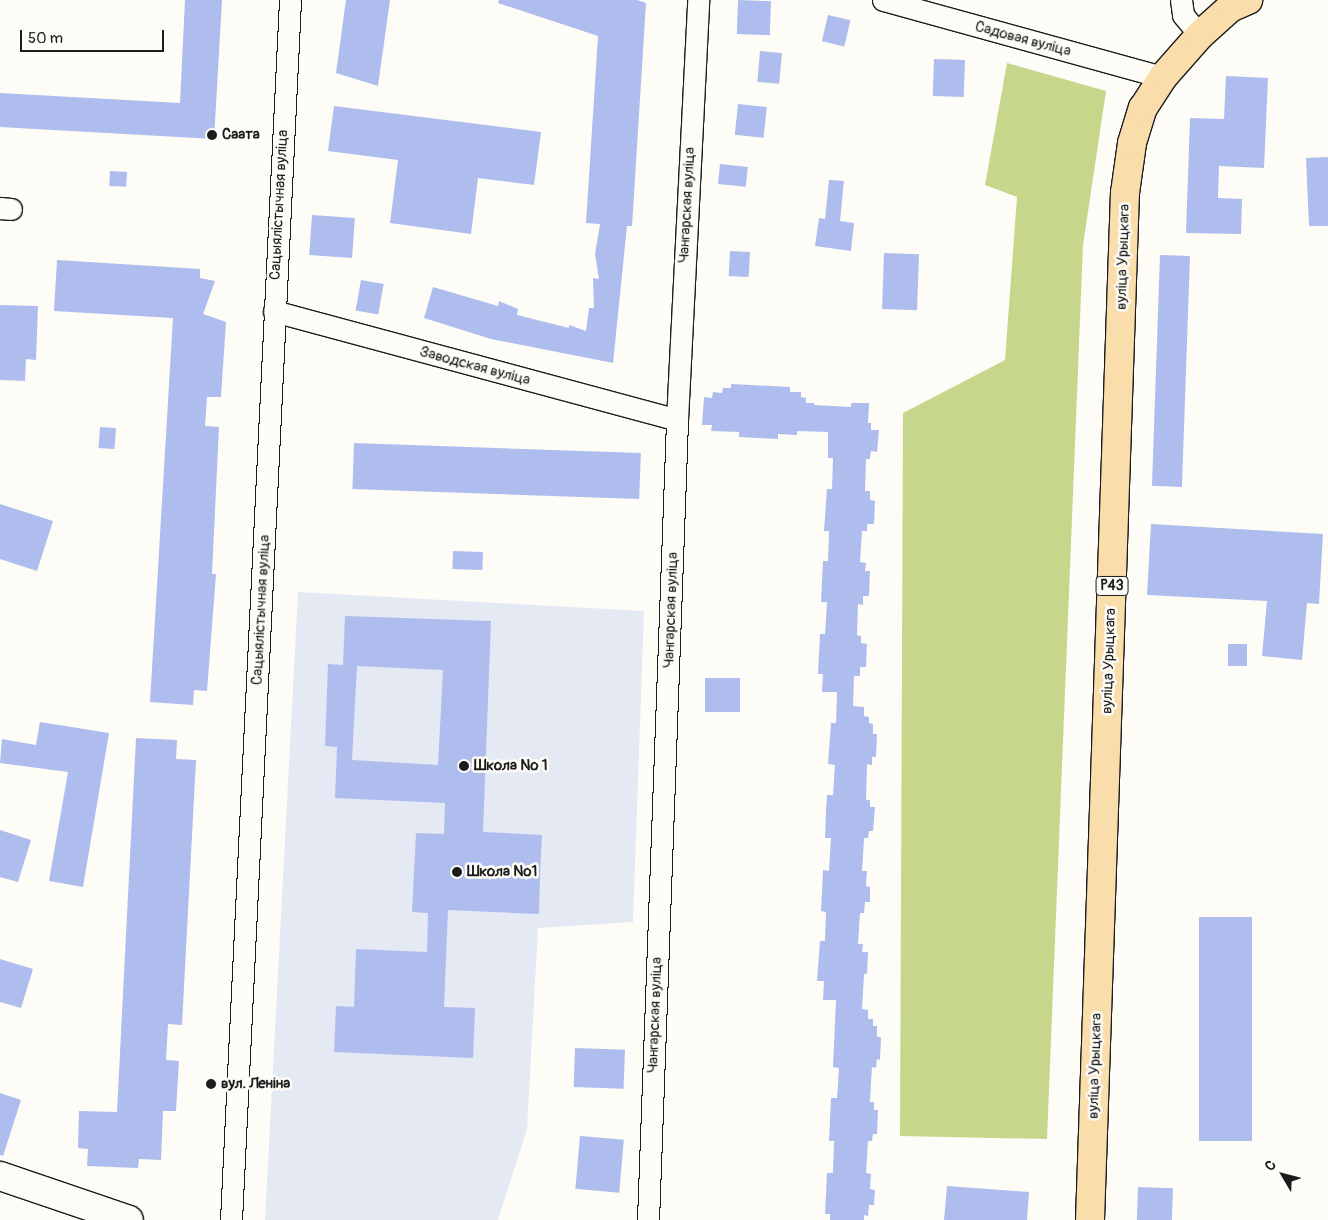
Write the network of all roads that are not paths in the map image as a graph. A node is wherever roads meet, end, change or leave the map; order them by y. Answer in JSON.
{"nodes":[{"id":1,"x":290,"y":0,"type":"edge"},
{"id":2,"x":698,"y":0,"type":"edge"},
{"id":3,"x":882,"y":0,"type":"edge"},
{"id":4,"x":1181,"y":0,"type":"edge"},
{"id":5,"x":1248,"y":0,"type":"edge"},
{"id":6,"x":1200,"y":34,"type":"junction"},
{"id":7,"x":1163,"y":77,"type":"junction"},
{"id":8,"x":274,"y":312,"type":"junction"},
{"id":9,"x":677,"y":420,"type":"junction"},
{"id":10,"x":0,"y":1176,"type":"edge"},
{"id":11,"x":129,"y":1220,"type":"edge"},
{"id":12,"x":231,"y":1220,"type":"edge"},
{"id":13,"x":648,"y":1220,"type":"edge"},
{"id":14,"x":1090,"y":1220,"type":"edge"}],
"edges":[{"from":1,"to":8,"type":"street","name":"Сацыялістычная вуліца"},
{"from":2,"to":9,"type":"street","name":"Чангарская вуліца"},
{"from":3,"to":7,"type":"street","name":"Садовая вуліца"},
{"from":4,"to":6,"type":"street"},
{"from":5,"to":6,"type":"main road","name":"вуліца Урыцкага","number":"Р43"},
{"from":6,"to":7,"type":"main road","name":"вуліца Урыцкага","number":"Р43"},
{"from":7,"to":14,"type":"main road","name":"вуліца Урыцкага","number":"Р43"},
{"from":8,"to":9,"type":"street","name":"Заводская вуліца"},
{"from":8,"to":12,"type":"street","name":"Сацыялістычная вуліца"},
{"from":9,"to":13,"type":"street","name":"Чангарская вуліца"},
{"from":10,"to":11,"type":"main road"}]}
